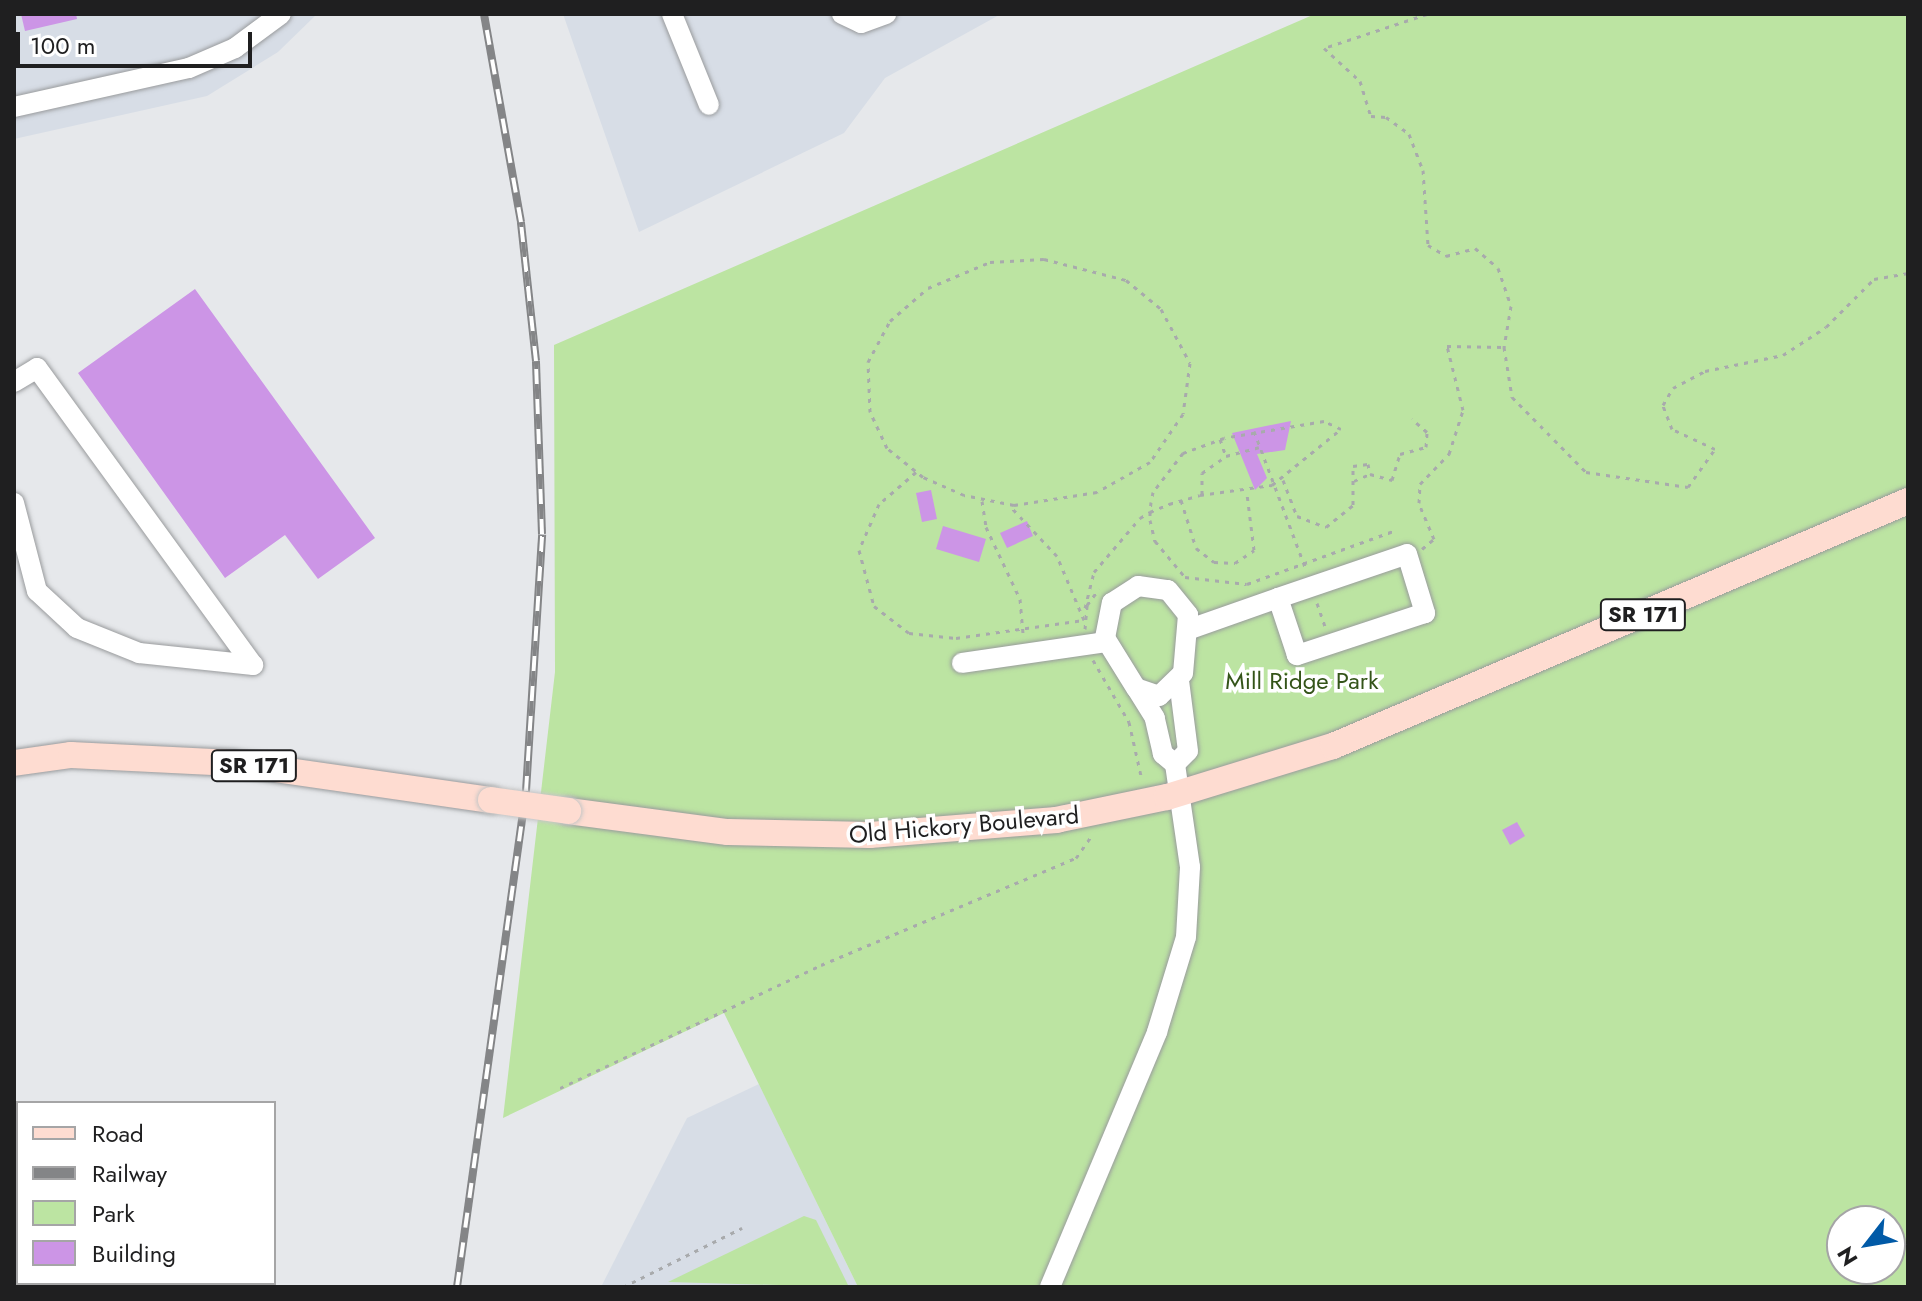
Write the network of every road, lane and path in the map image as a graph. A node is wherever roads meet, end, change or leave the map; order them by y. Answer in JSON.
{"nodes":[{"id":1,"x":281,"y":14,"type":"edge"},
{"id":2,"x":672,"y":14,"type":"edge"},
{"id":3,"x":842,"y":14,"type":"edge"},
{"id":4,"x":886,"y":14,"type":"edge"},
{"id":5,"x":1427,"y":14,"type":"edge"},
{"id":6,"x":709,"y":105,"type":"dead end"},
{"id":7,"x":14,"y":107,"type":"edge"},
{"id":8,"x":1908,"y":273,"type":"edge"},
{"id":9,"x":1504,"y":347,"type":"junction"},
{"id":10,"x":14,"y":382,"type":"edge"},
{"id":11,"x":1412,"y":419,"type":"dead end"},
{"id":12,"x":1254,"y":431,"type":"junction"},
{"id":13,"x":1220,"y":439,"type":"junction"},
{"id":14,"x":1259,"y":447,"type":"junction"},
{"id":15,"x":1226,"y":456,"type":"junction"},
{"id":16,"x":916,"y":472,"type":"junction"},
{"id":17,"x":1370,"y":474,"type":"junction"},
{"id":18,"x":1283,"y":480,"type":"junction"},
{"id":19,"x":1354,"y":481,"type":"junction"},
{"id":20,"x":1272,"y":485,"type":"junction"},
{"id":21,"x":1247,"y":494,"type":"junction"},
{"id":22,"x":1202,"y":495,"type":"junction"},
{"id":23,"x":1181,"y":500,"type":"junction"},
{"id":24,"x":982,"y":501,"type":"junction"},
{"id":25,"x":1908,"y":501,"type":"edge"},
{"id":26,"x":14,"y":503,"type":"edge"},
{"id":27,"x":1008,"y":504,"type":"junction"},
{"id":28,"x":1150,"y":512,"type":"junction"},
{"id":29,"x":1396,"y":530,"type":"dead end"},
{"id":30,"x":1407,"y":554,"type":"junction"},
{"id":31,"x":1304,"y":563,"type":"junction"},
{"id":32,"x":1312,"y":587,"type":"junction"},
{"id":33,"x":1278,"y":598,"type":"junction"},
{"id":34,"x":1085,"y":608,"type":"dead end"},
{"id":35,"x":1022,"y":629,"type":"junction"},
{"id":36,"x":1190,"y":629,"type":"junction"},
{"id":37,"x":1328,"y":632,"type":"dead end"},
{"id":38,"x":1106,"y":642,"type":"junction"},
{"id":39,"x":1027,"y":653,"type":"junction"},
{"id":40,"x":962,"y":663,"type":"dead end"},
{"id":41,"x":1179,"y":681,"type":"junction"},
{"id":42,"x":1136,"y":688,"type":"junction"},
{"id":43,"x":14,"y":763,"type":"edge"},
{"id":44,"x":1175,"y":764,"type":"junction"},
{"id":45,"x":1181,"y":794,"type":"junction"},
{"id":46,"x":1098,"y":812,"type":"junction"},
{"id":47,"x":560,"y":1088,"type":"dead end"},
{"id":48,"x":742,"y":1228,"type":"dead end"},
{"id":49,"x":623,"y":1287,"type":"edge"},
{"id":50,"x":1050,"y":1287,"type":"edge"}],
"edges":[{"from":1,"to":7,"type":"street"},
{"from":2,"to":6,"type":"street"},
{"from":3,"to":4,"type":"street"},
{"from":5,"to":9,"type":"path"},
{"from":8,"to":9,"type":"path"},
{"from":9,"to":30,"type":"path"},
{"from":10,"to":26,"type":"street"},
{"from":11,"to":17,"type":"path"},
{"from":12,"to":13,"type":"path"},
{"from":12,"to":14,"type":"path"},
{"from":12,"to":18,"type":"path"},
{"from":13,"to":15,"type":"path"},
{"from":13,"to":28,"type":"path"},
{"from":14,"to":15,"type":"path"},
{"from":14,"to":20,"type":"path"},
{"from":15,"to":22,"type":"path"},
{"from":16,"to":24,"type":"path"},
{"from":16,"to":27,"type":"path"},
{"from":16,"to":35,"type":"path"},
{"from":17,"to":19,"type":"path"},
{"from":17,"to":19,"type":"path"},
{"from":18,"to":19,"type":"path"},
{"from":18,"to":20,"type":"path"},
{"from":20,"to":21,"type":"path"},
{"from":20,"to":31,"type":"path"},
{"from":21,"to":22,"type":"path"},
{"from":21,"to":23,"type":"path"},
{"from":22,"to":23,"type":"path"},
{"from":23,"to":28,"type":"path"},
{"from":24,"to":27,"type":"path"},
{"from":24,"to":35,"type":"path"},
{"from":25,"to":45,"type":"main road","name":"Old Hickory Boulevard","number":"SR 171"},
{"from":27,"to":35,"type":"path"},
{"from":28,"to":31,"type":"path"},
{"from":28,"to":34,"type":"path"},
{"from":29,"to":31,"type":"path"},
{"from":30,"to":32,"type":"street"},
{"from":30,"to":33,"type":"street"},
{"from":31,"to":32,"type":"path"},
{"from":32,"to":33,"type":"street"},
{"from":32,"to":37,"type":"path"},
{"from":33,"to":36,"type":"street"},
{"from":35,"to":39,"type":"path"},
{"from":36,"to":38,"type":"street"},
{"from":36,"to":41,"type":"street"},
{"from":38,"to":39,"type":"street"},
{"from":38,"to":42,"type":"street"},
{"from":39,"to":40,"type":"street"},
{"from":41,"to":42,"type":"street"},
{"from":41,"to":44,"type":"street"},
{"from":42,"to":44,"type":"street"},
{"from":43,"to":46,"type":"main road","name":"Old Hickory Boulevard","number":"SR 171","bridge":true},
{"from":44,"to":45,"type":"street"},
{"from":45,"to":46,"type":"main road","name":"Old Hickory Boulevard","number":"SR 171"},
{"from":45,"to":50,"type":"street"},
{"from":46,"to":47,"type":"path"},
{"from":48,"to":49,"type":"path"}]}
